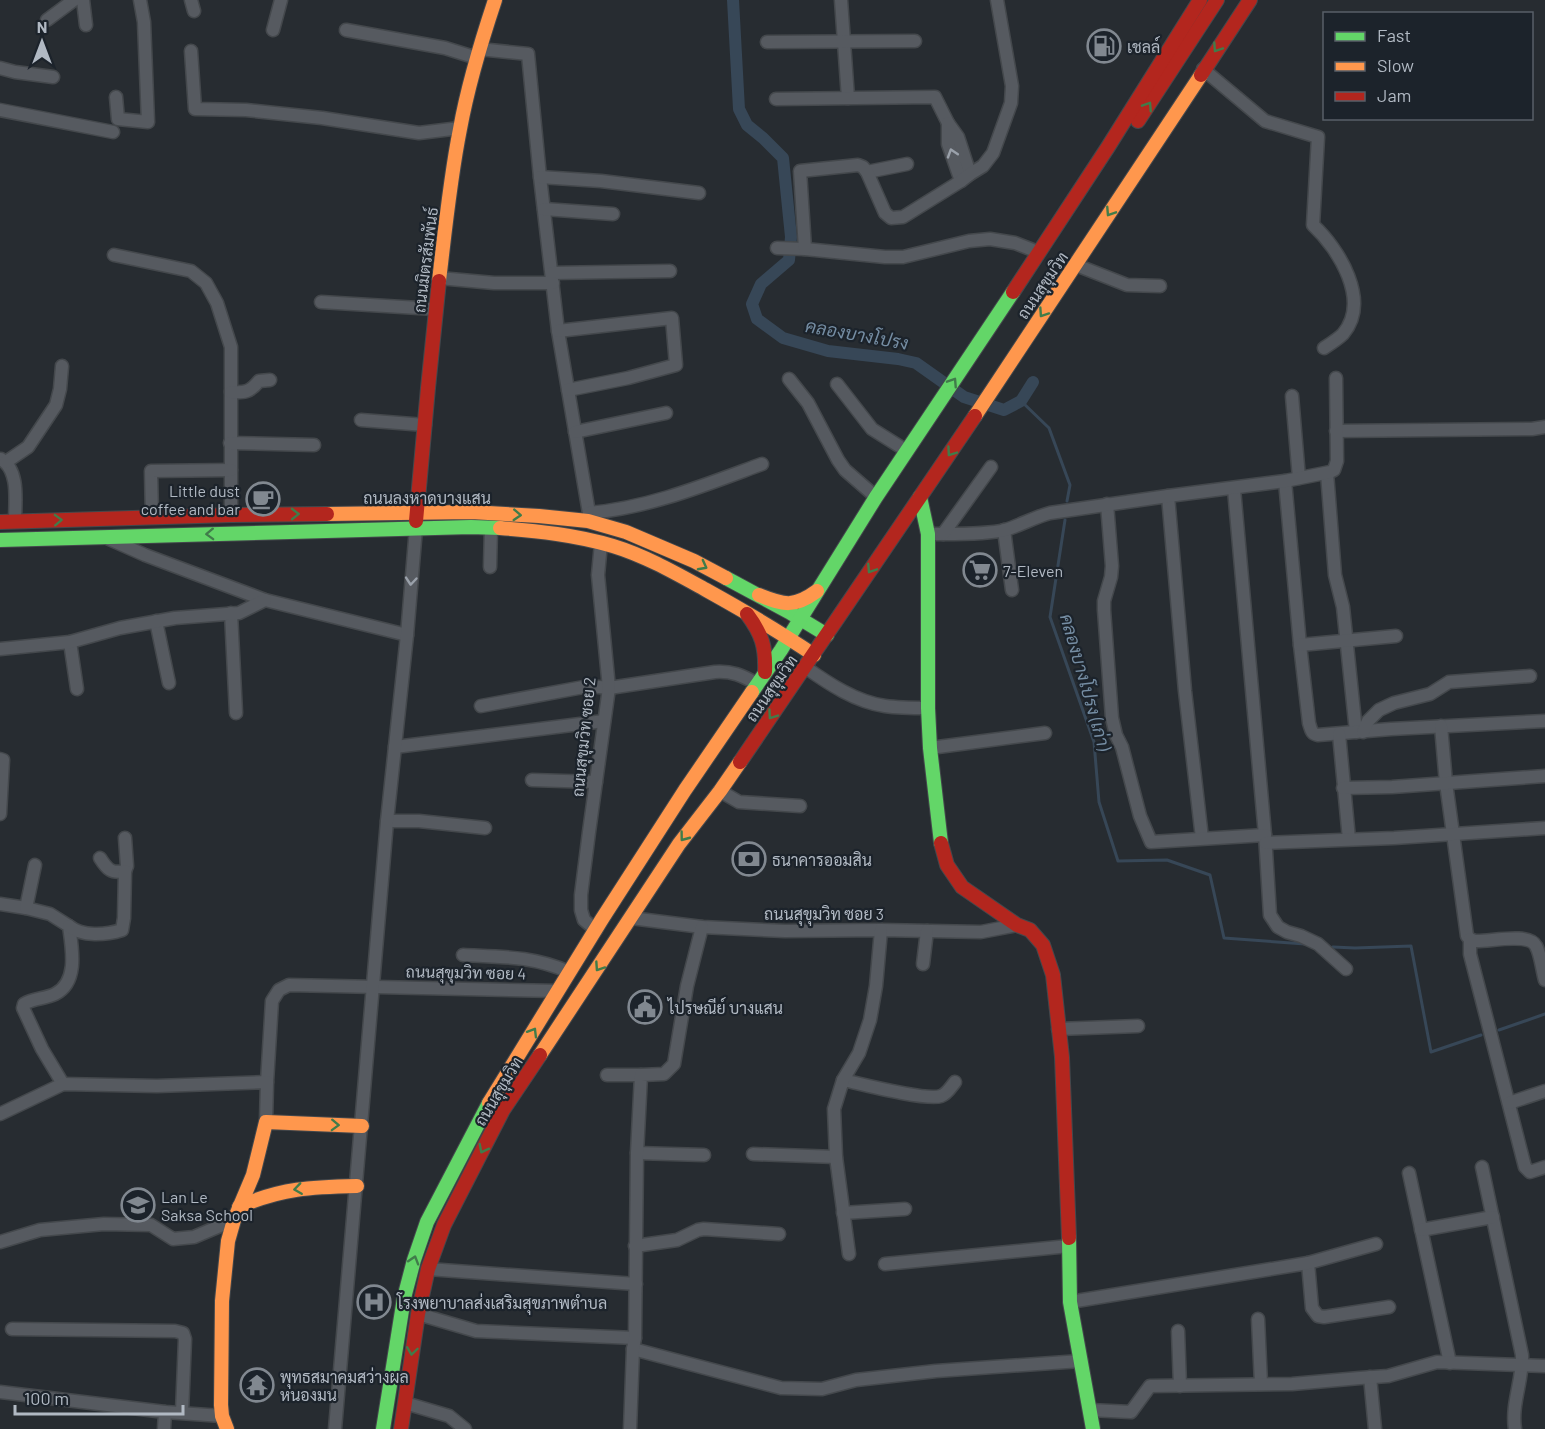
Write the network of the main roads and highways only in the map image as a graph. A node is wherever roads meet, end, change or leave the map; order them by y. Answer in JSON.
{"nodes":[{"id":1,"x":495,"y":0,"type":"edge"},
{"id":2,"x":1200,"y":0,"type":"edge"},
{"id":3,"x":1217,"y":0,"type":"edge"},
{"id":4,"x":1250,"y":0,"type":"edge"},
{"id":5,"x":1108,"y":147,"type":"junction"},
{"id":6,"x":920,"y":497,"type":"junction"},
{"id":7,"x":417,"y":512,"type":"junction"},
{"id":8,"x":0,"y":522,"type":"edge"},
{"id":9,"x":416,"y":528,"type":"junction"},
{"id":10,"x":0,"y":540,"type":"edge"},
{"id":11,"x":820,"y":588,"type":"junction"},
{"id":12,"x":759,"y":595,"type":"junction"},
{"id":13,"x":747,"y":614,"type":"junction"},
{"id":14,"x":801,"y":619,"type":"junction"},
{"id":15,"x":827,"y":635,"type":"junction"},
{"id":16,"x":789,"y":638,"type":"junction"},
{"id":17,"x":813,"y":655,"type":"junction"},
{"id":18,"x":765,"y":672,"type":"junction"},
{"id":19,"x":362,"y":1126,"type":"road end"},
{"id":20,"x":357,"y":1186,"type":"road end"},
{"id":21,"x":237,"y":1214,"type":"junction"},
{"id":22,"x":225,"y":1423,"type":"edge"},
{"id":23,"x":383,"y":1429,"type":"edge"},
{"id":24,"x":400,"y":1429,"type":"edge"},
{"id":25,"x":1093,"y":1429,"type":"edge"}],
"edges":[{"from":1,"to":7,"type":"main road","name":"ถนนมิตรสัมพันธ์"},
{"from":2,"to":5,"type":"main road","name":"ถนนสุขุมวิท"},
{"from":5,"to":3,"type":"main road","one_way":true},
{"from":4,"to":6,"type":"main road","name":"ถนนสุขุมวิท","one_way":true},
{"from":11,"to":5,"type":"main road","name":"ถนนสุขุมวิท","one_way":true},
{"from":6,"to":15,"type":"main road","name":"ถนนสุขุมวิท","one_way":true},
{"from":6,"to":25,"type":"main road"},
{"from":8,"to":7,"type":"main road","name":"ถนนลงหาดบางแสน","one_way":true},
{"from":7,"to":9,"type":"main road","name":"ถนนมิตรสัมพันธ์"},
{"from":7,"to":12,"type":"main road","name":"ถนนลงหาดบางแสน","one_way":true},
{"from":9,"to":10,"type":"main road","name":"ถนนลงหาดบางแสน","one_way":true},
{"from":9,"to":13,"type":"main road","name":"ถนนลงหาดบางแสน"},
{"from":11,"to":12,"type":"main road"},
{"from":11,"to":14,"type":"main road","name":"ถนนสุขุมวิท"},
{"from":12,"to":14,"type":"main road","name":"ถนนลงหาดบางแสน"},
{"from":13,"to":16,"type":"main road","name":"ถนนลงหาดบางแสน"},
{"from":13,"to":18,"type":"main road"},
{"from":14,"to":15,"type":"main road","name":"ถนนลงหาดบางแสน"},
{"from":14,"to":16,"type":"main road","name":"ถนนสุขุมวิท"},
{"from":15,"to":17,"type":"main road","name":"ถนนสุขุมวิท"},
{"from":16,"to":17,"type":"main road","name":"ถนนลงหาดบางแสน"},
{"from":16,"to":18,"type":"main road","name":"ถนนสุขุมวิท"},
{"from":17,"to":24,"type":"main road","name":"ถนนสุขุมวิท","one_way":true},
{"from":23,"to":18,"type":"main road","name":"ถนนสุขุมวิท","one_way":true},
{"from":21,"to":19,"type":"main road","one_way":true},
{"from":20,"to":21,"type":"main road","one_way":true},
{"from":21,"to":22,"type":"main road"}]}
